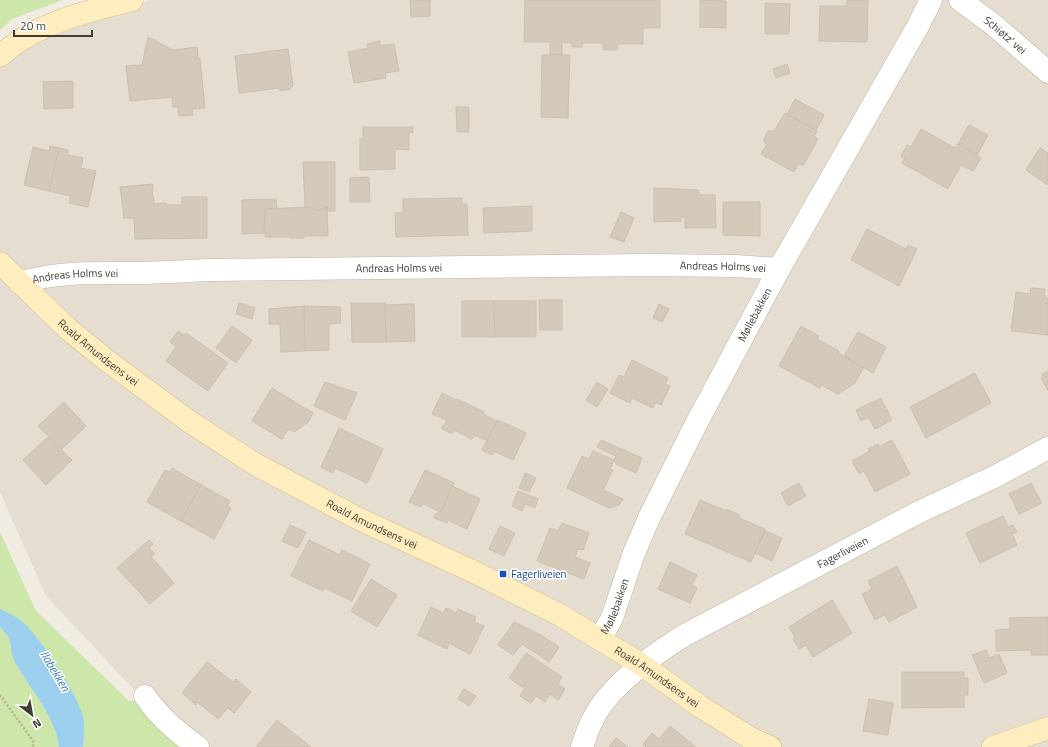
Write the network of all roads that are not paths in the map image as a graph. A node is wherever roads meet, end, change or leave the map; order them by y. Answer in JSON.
{"nodes":[{"id":1,"x":132,"y":0,"type":"edge"},
{"id":2,"x":931,"y":0,"type":"edge"},
{"id":3,"x":960,"y":0,"type":"edge"},
{"id":4,"x":0,"y":56,"type":"edge"},
{"id":5,"x":1048,"y":72,"type":"edge"},
{"id":6,"x":0,"y":263,"type":"edge"},
{"id":7,"x":779,"y":269,"type":"junction"},
{"id":8,"x":20,"y":283,"type":"junction"},
{"id":9,"x":1048,"y":448,"type":"edge"},
{"id":10,"x":600,"y":639,"type":"junction"},
{"id":11,"x":642,"y":665,"type":"junction"},
{"id":12,"x":145,"y":696,"type":"dead end"},
{"id":13,"x":1048,"y":728,"type":"edge"},
{"id":14,"x":198,"y":747,"type":"edge"},
{"id":15,"x":582,"y":747,"type":"edge"},
{"id":16,"x":770,"y":747,"type":"edge"},
{"id":17,"x":993,"y":747,"type":"edge"}],
"edges":[{"from":1,"to":4,"type":"street"},
{"from":2,"to":7,"type":"street","name":"Møllebakken"},
{"from":3,"to":5,"type":"street","name":"Schiøtz' vei"},
{"from":6,"to":8,"type":"street","name":"Roald Amundsens vei"},
{"from":7,"to":8,"type":"street","name":"Andreas Holms vei"},
{"from":7,"to":10,"type":"street","name":"Møllebakken"},
{"from":8,"to":10,"type":"street","name":"Roald Amundsens vei"},
{"from":9,"to":11,"type":"street","name":"Fagerliveien"},
{"from":10,"to":11,"type":"street","name":"Roald Amundsens vei"},
{"from":11,"to":15,"type":"street"},
{"from":11,"to":16,"type":"street","name":"Roald Amundsens vei"},
{"from":12,"to":14,"type":"street"},
{"from":13,"to":17,"type":"street"}]}
